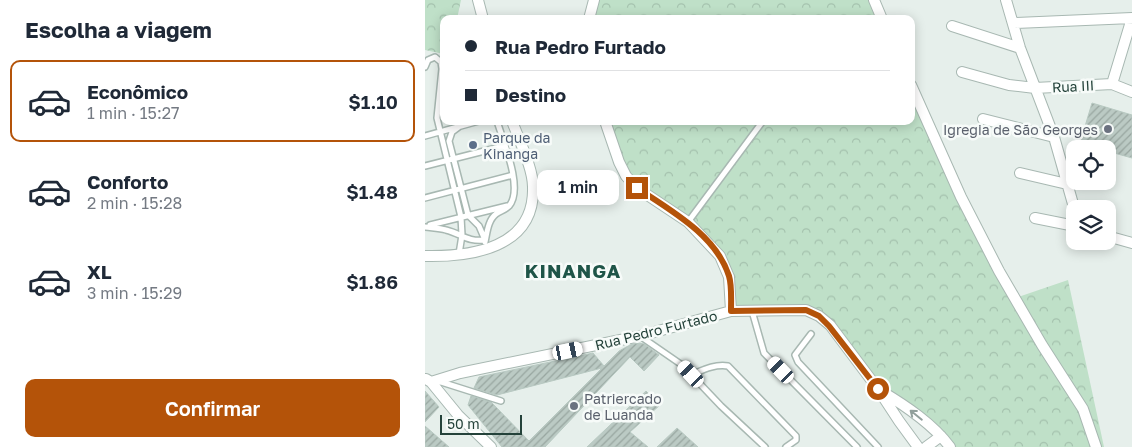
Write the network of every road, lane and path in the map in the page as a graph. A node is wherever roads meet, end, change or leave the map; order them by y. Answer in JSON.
{"nodes":[{"id":1,"x":478,"y":0,"type":"edge"},
{"id":2,"x":594,"y":0,"type":"edge"},
{"id":3,"x":874,"y":0,"type":"edge"},
{"id":4,"x":1004,"y":1,"type":"edge"},
{"id":5,"x":482,"y":15,"type":"edge"},
{"id":6,"x":590,"y":15,"type":"edge"},
{"id":7,"x":880,"y":15,"type":"edge"},
{"id":8,"x":1132,"y":18,"type":"edge"},
{"id":9,"x":1014,"y":23,"type":"junction"},
{"id":10,"x":952,"y":26,"type":"dead end"},
{"id":11,"x":1020,"y":48,"type":"junction"},
{"id":12,"x":440,"y":61,"type":"edge"},
{"id":13,"x":425,"y":67,"type":"edge"},
{"id":14,"x":962,"y":72,"type":"dead end"},
{"id":15,"x":1112,"y":84,"type":"junction"},
{"id":16,"x":1035,"y":88,"type":"junction"},
{"id":17,"x":440,"y":89,"type":"edge"},
{"id":18,"x":1132,"y":92,"type":"edge"},
{"id":19,"x":915,"y":93,"type":"edge"},
{"id":20,"x":983,"y":119,"type":"dead end"},
{"id":21,"x":464,"y":125,"type":"edge"},
{"id":22,"x":498,"y":125,"type":"edge"},
{"id":23,"x":513,"y":125,"type":"edge"},
{"id":24,"x":606,"y":125,"type":"edge"},
{"id":25,"x":760,"y":125,"type":"edge"},
{"id":26,"x":460,"y":126,"type":"junction"},
{"id":27,"x":439,"y":132,"type":"junction"},
{"id":28,"x":425,"y":136,"type":"edge"},
{"id":29,"x":1053,"y":137,"type":"junction"},
{"id":30,"x":504,"y":146,"type":"junction"},
{"id":31,"x":454,"y":158,"type":"junction"},
{"id":32,"x":447,"y":160,"type":"junction"},
{"id":33,"x":425,"y":166,"type":"edge"},
{"id":34,"x":1020,"y":173,"type":"dead end"},
{"id":35,"x":513,"y":175,"type":"junction"},
{"id":36,"x":1066,"y":181,"type":"edge"},
{"id":37,"x":1066,"y":184,"type":"edge"},
{"id":38,"x":461,"y":189,"type":"junction"},
{"id":39,"x":455,"y":191,"type":"junction"},
{"id":40,"x":425,"y":198,"type":"edge"},
{"id":41,"x":509,"y":206,"type":"junction"},
{"id":42,"x":468,"y":215,"type":"junction"},
{"id":43,"x":461,"y":218,"type":"junction"},
{"id":44,"x":1035,"y":218,"type":"dead end"},
{"id":45,"x":688,"y":222,"type":"junction"},
{"id":46,"x":1066,"y":224,"type":"edge"},
{"id":47,"x":425,"y":227,"type":"edge"},
{"id":48,"x":462,"y":235,"type":"junction"},
{"id":49,"x":1116,"y":239,"type":"edge"},
{"id":50,"x":1132,"y":243,"type":"edge"},
{"id":51,"x":485,"y":245,"type":"junction"},
{"id":52,"x":459,"y":254,"type":"junction"},
{"id":53,"x":425,"y":256,"type":"edge"},
{"id":54,"x":731,"y":311,"type":"junction"},
{"id":55,"x":751,"y":311,"type":"junction"},
{"id":56,"x":811,"y":334,"type":"dead end"},
{"id":57,"x":640,"y":336,"type":"junction"},
{"id":58,"x":691,"y":374,"type":"junction"},
{"id":59,"x":430,"y":380,"type":"edge"},
{"id":60,"x":878,"y":389,"type":"junction"},
{"id":61,"x":501,"y":401,"type":"dead end"},
{"id":62,"x":941,"y":436,"type":"junction"},
{"id":63,"x":491,"y":447,"type":"edge"},
{"id":64,"x":765,"y":447,"type":"edge"},
{"id":65,"x":786,"y":447,"type":"edge"},
{"id":66,"x":857,"y":447,"type":"edge"},
{"id":67,"x":878,"y":447,"type":"edge"},
{"id":68,"x":918,"y":447,"type":"edge"},
{"id":69,"x":926,"y":447,"type":"edge"},
{"id":70,"x":950,"y":447,"type":"edge"},
{"id":71,"x":1096,"y":447,"type":"edge"}],
"edges":[{"from":1,"to":5,"type":"street"},
{"from":2,"to":6,"type":"street"},
{"from":3,"to":7,"type":"street"},
{"from":4,"to":9,"type":"street"},
{"from":8,"to":9,"type":"street"},
{"from":8,"to":15,"type":"street","name":"Rua III"},
{"from":9,"to":11,"type":"street"},
{"from":10,"to":11,"type":"street"},
{"from":11,"to":16,"type":"street"},
{"from":12,"to":13,"type":"lane"},
{"from":14,"to":16,"type":"street","name":"Rua III"},
{"from":15,"to":16,"type":"street","name":"Rua III"},
{"from":15,"to":18,"type":"street","name":"Rua III"},
{"from":16,"to":29,"type":"street"},
{"from":17,"to":27,"type":"lane"},
{"from":19,"to":71,"type":"street"},
{"from":20,"to":29,"type":"street"},
{"from":21,"to":26,"type":"lane"},
{"from":22,"to":30,"type":"lane"},
{"from":23,"to":51,"type":"street"},
{"from":24,"to":45,"type":"street"},
{"from":25,"to":45,"type":"lane"},
{"from":26,"to":27,"type":"lane"},
{"from":26,"to":31,"type":"lane"},
{"from":27,"to":28,"type":"lane"},
{"from":27,"to":32,"type":"lane"},
{"from":29,"to":36,"type":"street"},
{"from":30,"to":31,"type":"lane"},
{"from":30,"to":35,"type":"lane"},
{"from":31,"to":32,"type":"lane"},
{"from":31,"to":38,"type":"lane"},
{"from":32,"to":33,"type":"lane"},
{"from":32,"to":39,"type":"lane"},
{"from":34,"to":37,"type":"street"},
{"from":35,"to":38,"type":"lane"},
{"from":35,"to":41,"type":"lane"},
{"from":38,"to":39,"type":"lane"},
{"from":38,"to":42,"type":"lane"},
{"from":39,"to":40,"type":"lane"},
{"from":39,"to":43,"type":"lane"},
{"from":41,"to":42,"type":"lane"},
{"from":41,"to":51,"type":"lane"},
{"from":42,"to":43,"type":"lane"},
{"from":42,"to":51,"type":"lane"},
{"from":43,"to":47,"type":"lane"},
{"from":43,"to":48,"type":"lane"},
{"from":44,"to":46,"type":"street"},
{"from":45,"to":54,"type":"street"},
{"from":47,"to":48,"type":"lane"},
{"from":48,"to":51,"type":"lane"},
{"from":48,"to":52,"type":"lane"},
{"from":49,"to":50,"type":"street"},
{"from":51,"to":52,"type":"street"},
{"from":52,"to":53,"type":"street"},
{"from":54,"to":55,"type":"street","name":"Rua Pedro Furtado"},
{"from":54,"to":57,"type":"street","name":"Rua Pedro Furtado"},
{"from":55,"to":60,"type":"street","name":"Rua Pedro Furtado"},
{"from":55,"to":66,"type":"lane"},
{"from":56,"to":67,"type":"lane"},
{"from":57,"to":58,"type":"lane"},
{"from":57,"to":59,"type":"street","name":"Rua Pedro Furtado"},
{"from":58,"to":64,"type":"lane"},
{"from":58,"to":65,"type":"lane"},
{"from":59,"to":61,"type":"lane"},
{"from":59,"to":63,"type":"street"},
{"from":62,"to":60,"type":"street","name":"Rua Pedro Furtado","one_way":true},
{"from":60,"to":68,"type":"street","name":"Rua Pedro Furtado"},
{"from":62,"to":69,"type":"street"},
{"from":62,"to":70,"type":"street","name":"Rua Pedro Furtado"}]}
